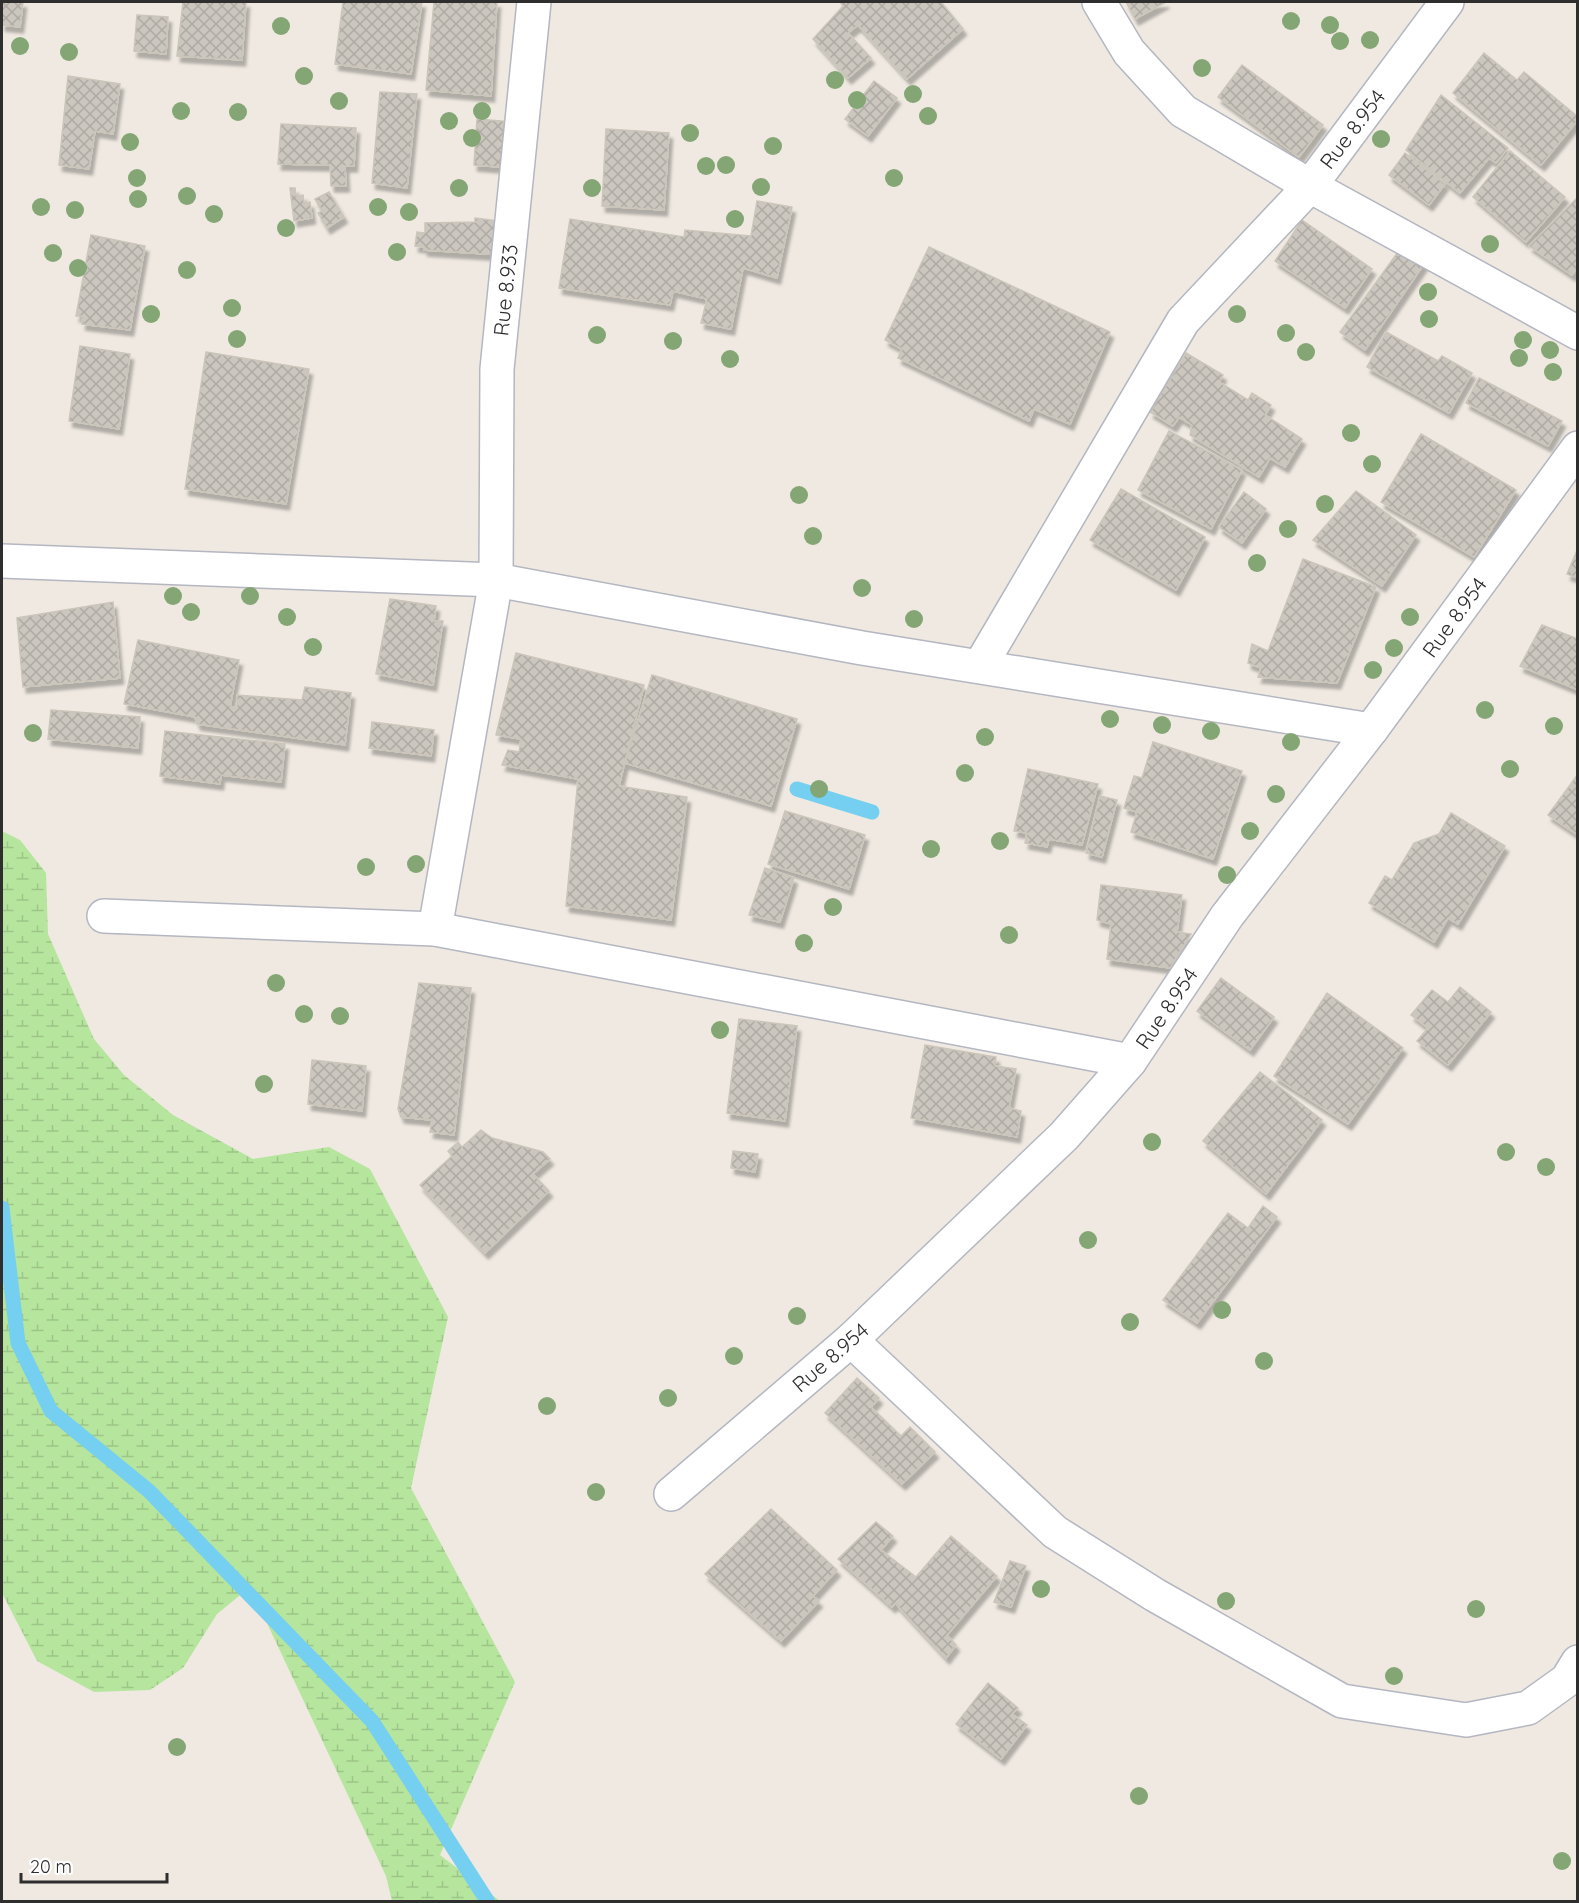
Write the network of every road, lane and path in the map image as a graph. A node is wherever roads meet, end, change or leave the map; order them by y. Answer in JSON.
{"nodes":[{"id":1,"x":534,"y":2,"type":"edge"},
{"id":2,"x":1099,"y":2,"type":"edge"},
{"id":3,"x":1447,"y":2,"type":"edge"},
{"id":4,"x":1310,"y":186,"type":"junction"},
{"id":5,"x":1578,"y":333,"type":"edge"},
{"id":6,"x":1578,"y":448,"type":"edge"},
{"id":7,"x":2,"y":561,"type":"edge"},
{"id":8,"x":495,"y":580,"type":"junction"},
{"id":9,"x":980,"y":666,"type":"junction"},
{"id":10,"x":1371,"y":730,"type":"junction"},
{"id":11,"x":104,"y":916,"type":"dead end"},
{"id":12,"x":435,"y":929,"type":"junction"},
{"id":13,"x":1130,"y":1061,"type":"junction"},
{"id":14,"x":852,"y":1340,"type":"junction"},
{"id":15,"x":671,"y":1494,"type":"dead end"},
{"id":16,"x":1578,"y":1662,"type":"edge"}],
"edges":[{"from":1,"to":8,"type":"street","name":"Rue 8.933"},
{"from":2,"to":4,"type":"street"},
{"from":3,"to":4,"type":"street","name":"Rue 8.954"},
{"from":4,"to":5,"type":"street","name":"Rue 8.954"},
{"from":4,"to":9,"type":"street"},
{"from":6,"to":10,"type":"street","name":"Rue 8.954"},
{"from":7,"to":8,"type":"street"},
{"from":8,"to":9,"type":"street"},
{"from":8,"to":12,"type":"street","name":"Rue 8.933"},
{"from":9,"to":10,"type":"street"},
{"from":10,"to":13,"type":"street","name":"Rue 8.954"},
{"from":11,"to":12,"type":"street"},
{"from":12,"to":13,"type":"street"},
{"from":13,"to":14,"type":"street","name":"Rue 8.954"},
{"from":14,"to":15,"type":"street","name":"Rue 8.954"},
{"from":14,"to":16,"type":"street"}]}
